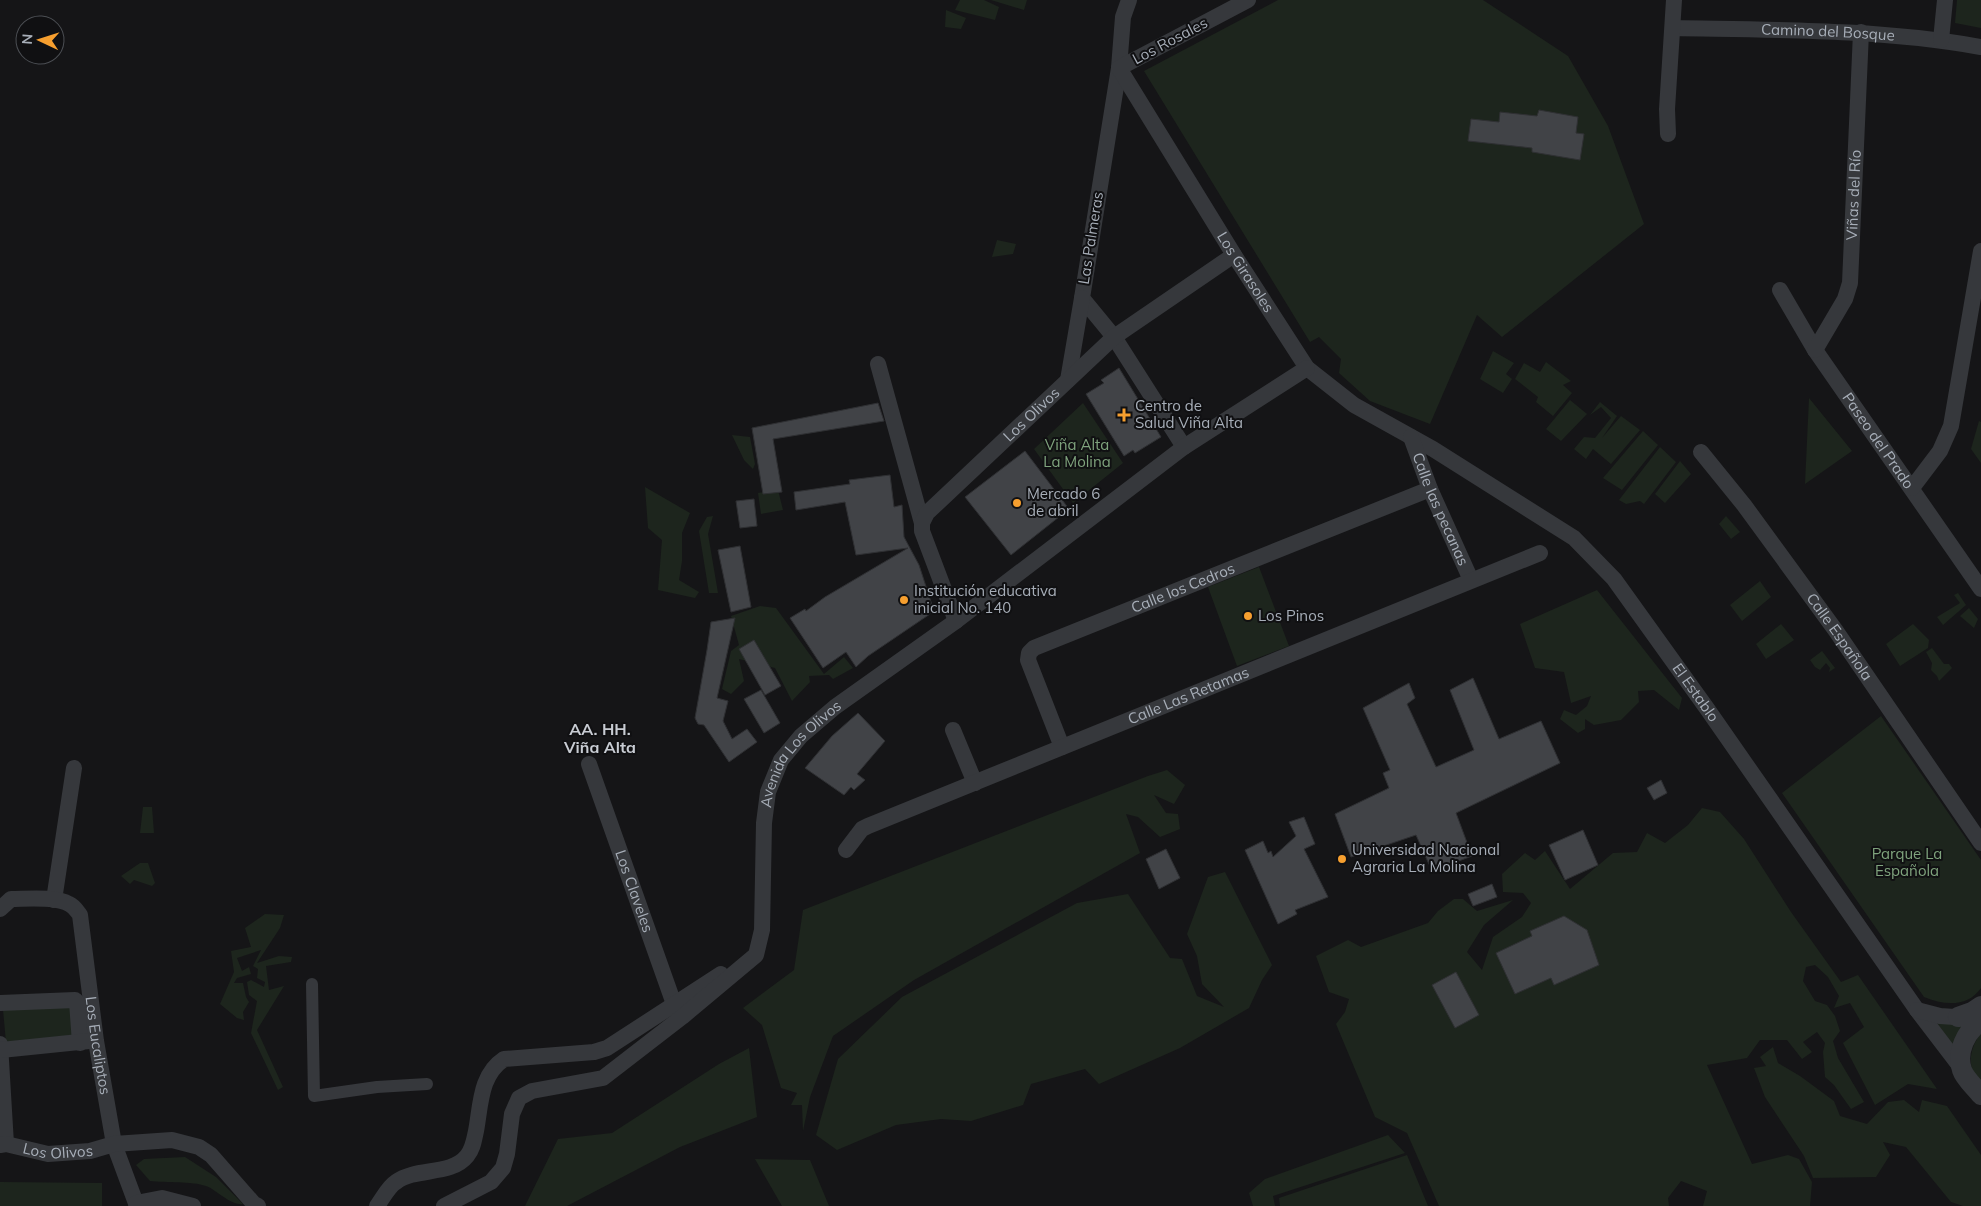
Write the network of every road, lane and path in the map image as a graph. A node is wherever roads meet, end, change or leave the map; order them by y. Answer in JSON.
{"nodes":[{"id":1,"x":1129,"y":0,"type":"edge"},
{"id":2,"x":1248,"y":0,"type":"edge"},
{"id":3,"x":1674,"y":0,"type":"edge"},
{"id":4,"x":1945,"y":0,"type":"edge"},
{"id":5,"x":1673,"y":28,"type":"junction"},
{"id":6,"x":1861,"y":32,"type":"junction"},
{"id":7,"x":1941,"y":40,"type":"junction"},
{"id":8,"x":1981,"y":47,"type":"edge"},
{"id":9,"x":1119,"y":68,"type":"junction"},
{"id":10,"x":1668,"y":134,"type":"dead end"},
{"id":11,"x":1981,"y":251,"type":"edge"},
{"id":12,"x":1234,"y":255,"type":"junction"},
{"id":13,"x":1780,"y":290,"type":"dead end"},
{"id":14,"x":1082,"y":298,"type":"junction"},
{"id":15,"x":1114,"y":337,"type":"junction"},
{"id":16,"x":1814,"y":350,"type":"junction"},
{"id":17,"x":878,"y":364,"type":"dead end"},
{"id":18,"x":1306,"y":368,"type":"junction"},
{"id":19,"x":1068,"y":380,"type":"junction"},
{"id":20,"x":1411,"y":438,"type":"junction"},
{"id":21,"x":1184,"y":447,"type":"junction"},
{"id":22,"x":1701,"y":452,"type":"dead end"},
{"id":23,"x":1912,"y":488,"type":"junction"},
{"id":24,"x":1430,"y":489,"type":"junction"},
{"id":25,"x":922,"y":523,"type":"junction"},
{"id":26,"x":1540,"y":553,"type":"dead end"},
{"id":27,"x":1471,"y":580,"type":"junction"},
{"id":28,"x":1981,"y":589,"type":"edge"},
{"id":29,"x":956,"y":621,"type":"junction"},
{"id":30,"x":953,"y":730,"type":"dead end"},
{"id":31,"x":1062,"y":747,"type":"junction"},
{"id":32,"x":589,"y":764,"type":"dead end"},
{"id":33,"x":74,"y":768,"type":"dead end"},
{"id":34,"x":975,"y":783,"type":"junction"},
{"id":35,"x":1976,"y":830,"type":"edge"},
{"id":36,"x":1981,"y":843,"type":"edge"},
{"id":37,"x":846,"y":850,"type":"dead end"},
{"id":38,"x":54,"y":900,"type":"junction"},
{"id":39,"x":0,"y":909,"type":"edge"},
{"id":40,"x":312,"y":984,"type":"dead end"},
{"id":41,"x":0,"y":1003,"type":"edge"},
{"id":42,"x":1981,"y":1006,"type":"edge"},
{"id":43,"x":1917,"y":1010,"type":"junction"},
{"id":44,"x":678,"y":1011,"type":"junction"},
{"id":45,"x":1958,"y":1017,"type":"junction"},
{"id":46,"x":1981,"y":1020,"type":"edge"},
{"id":47,"x":96,"y":1041,"type":"junction"},
{"id":48,"x":80,"y":1043,"type":"junction"},
{"id":49,"x":0,"y":1047,"type":"edge"},
{"id":50,"x":1962,"y":1069,"type":"junction"},
{"id":51,"x":427,"y":1084,"type":"dead end"},
{"id":52,"x":1979,"y":1090,"type":"edge"},
{"id":53,"x":114,"y":1144,"type":"junction"},
{"id":54,"x":3,"y":1145,"type":"edge"},
{"id":55,"x":137,"y":1204,"type":"edge"},
{"id":56,"x":193,"y":1206,"type":"edge"},
{"id":57,"x":258,"y":1206,"type":"edge"},
{"id":58,"x":377,"y":1206,"type":"edge"},
{"id":59,"x":444,"y":1206,"type":"edge"}],
"edges":[{"from":1,"to":9,"type":"street","name":"Las Palmeras"},
{"from":2,"to":9,"type":"street","name":"Los Rosales"},
{"from":3,"to":5,"type":"street"},
{"from":4,"to":7,"type":"street"},
{"from":5,"to":6,"type":"street","name":"Camino del Bosque"},
{"from":5,"to":10,"type":"street"},
{"from":6,"to":7,"type":"street","name":"Camino del Bosque"},
{"from":6,"to":16,"type":"street","name":"Viñas del Río"},
{"from":7,"to":8,"type":"street","name":"Camino del Bosque"},
{"from":9,"to":12,"type":"street","name":"Los Girasoles"},
{"from":9,"to":14,"type":"street","name":"Las Palmeras"},
{"from":11,"to":23,"type":"street"},
{"from":12,"to":15,"type":"street","name":"Los Olivos"},
{"from":12,"to":18,"type":"street","name":"Los Girasoles"},
{"from":13,"to":16,"type":"street","name":"Paseo del Prado"},
{"from":14,"to":15,"type":"street","name":"Las Palmeras"},
{"from":14,"to":19,"type":"street"},
{"from":15,"to":19,"type":"street","name":"Los Olivos"},
{"from":15,"to":21,"type":"street","name":"Las Palmeras"},
{"from":16,"to":23,"type":"street","name":"Paseo del Prado"},
{"from":17,"to":25,"type":"street"},
{"from":18,"to":20,"type":"street","name":"Los Girasoles"},
{"from":18,"to":21,"type":"street","name":"Avenida Los Olivos"},
{"from":19,"to":25,"type":"street","name":"Los Olivos"},
{"from":20,"to":24,"type":"street","name":"Calle las pecanas"},
{"from":20,"to":43,"type":"street","name":"El Establo"},
{"from":21,"to":29,"type":"street","name":"Avenida Los Olivos"},
{"from":22,"to":35,"type":"street","name":"Calle Española"},
{"from":23,"to":28,"type":"street","name":"Paseo del Prado"},
{"from":24,"to":27,"type":"street","name":"Calle las pecanas"},
{"from":24,"to":31,"type":"street","name":"Calle los Cedros"},
{"from":25,"to":29,"type":"street"},
{"from":26,"to":27,"type":"street","name":"Calle Las Retamas"},
{"from":27,"to":31,"type":"street","name":"Calle Las Retamas"},
{"from":29,"to":44,"type":"street","name":"Avenida Los Olivos"},
{"from":30,"to":34,"type":"street"},
{"from":31,"to":34,"type":"street","name":"Calle Las Retamas"},
{"from":32,"to":44,"type":"street","name":"Los Claveles"},
{"from":33,"to":38,"type":"street"},
{"from":34,"to":37,"type":"street","name":"Calle Las Retamas"},
{"from":35,"to":36,"type":"street","name":"Calle Española"},
{"from":38,"to":39,"type":"street"},
{"from":38,"to":47,"type":"street","name":"Los Eucaliptos"},
{"from":40,"to":51,"type":"street"},
{"from":41,"to":48,"type":"street"},
{"from":42,"to":45,"type":"street"},
{"from":43,"to":45,"type":"street"},
{"from":43,"to":50,"type":"street","name":"El Establo"},
{"from":44,"to":58,"type":"street"},
{"from":44,"to":59,"type":"street","name":"Avenida Los Olivos"},
{"from":45,"to":46,"type":"street"},
{"from":46,"to":50,"type":"street"},
{"from":47,"to":48,"type":"street"},
{"from":47,"to":53,"type":"street","name":"Los Eucaliptos"},
{"from":48,"to":49,"type":"street"},
{"from":49,"to":54,"type":"street"},
{"from":50,"to":52,"type":"street"},
{"from":53,"to":54,"type":"street","name":"Los Olivos"},
{"from":53,"to":55,"type":"street","name":"Los Eucaliptos"},
{"from":53,"to":57,"type":"street","name":"Los Olivos"},
{"from":55,"to":56,"type":"street"}]}
